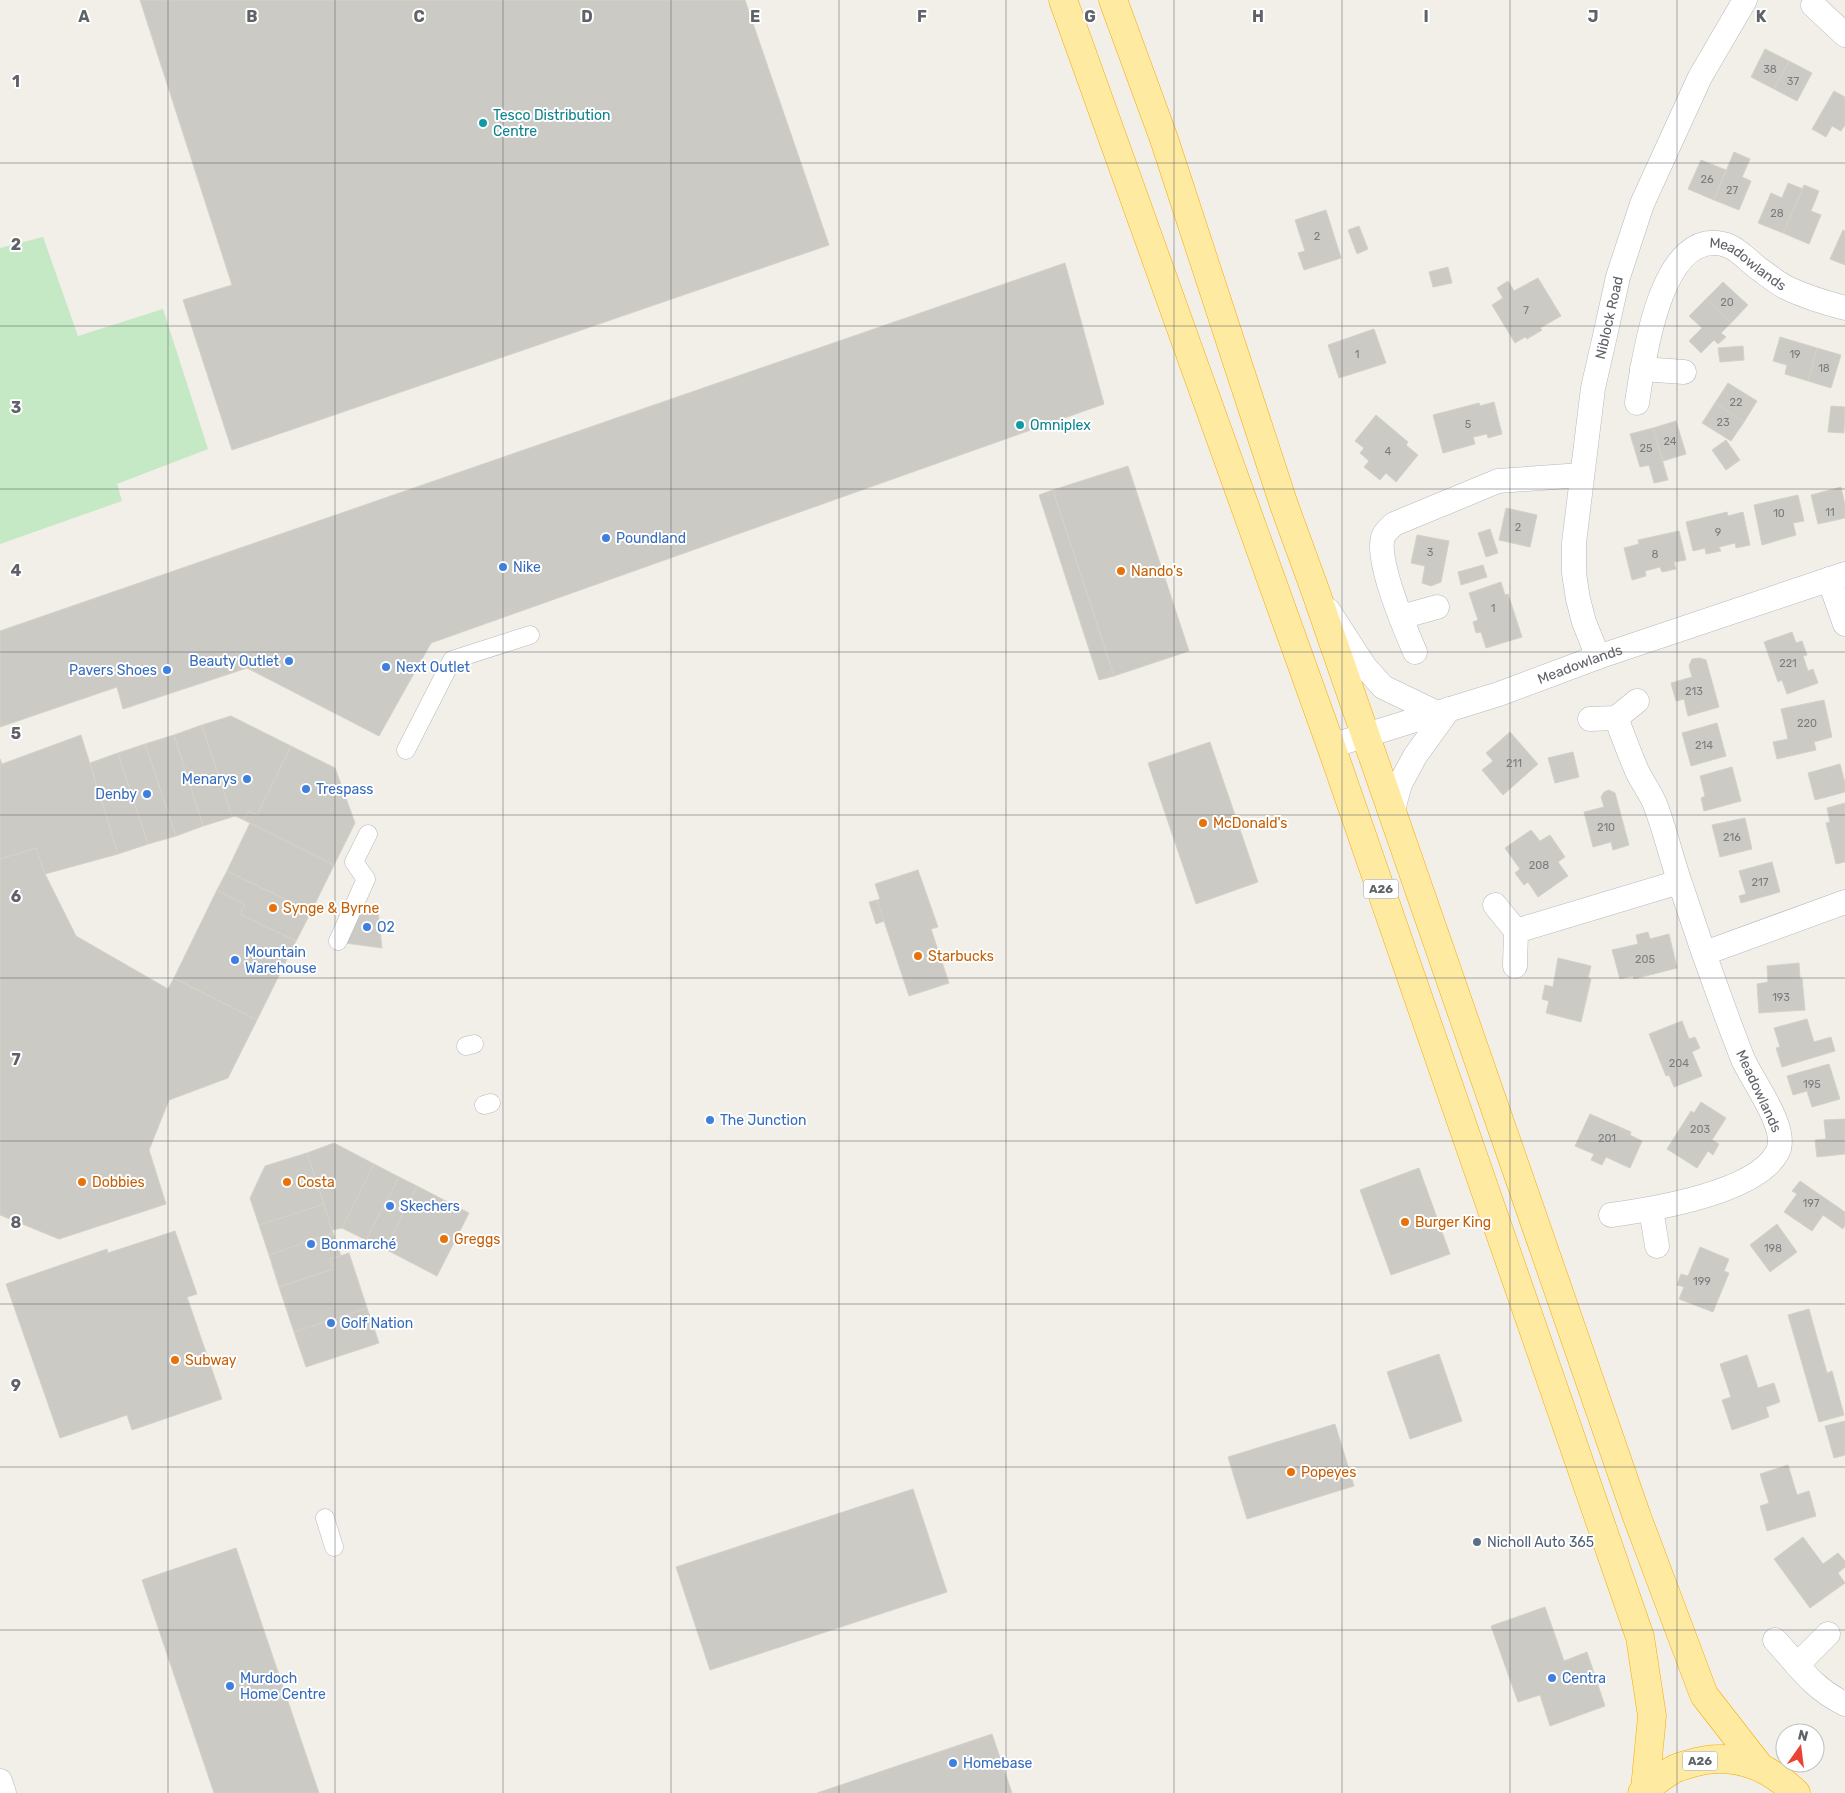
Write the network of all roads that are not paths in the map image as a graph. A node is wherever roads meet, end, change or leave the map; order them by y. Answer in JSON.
{"nodes":[{"id":1,"x":1063,"y":0,"type":"edge"},
{"id":2,"x":1113,"y":0,"type":"edge"},
{"id":3,"x":1745,"y":0,"type":"edge"},
{"id":4,"x":1812,"y":4,"type":"dead end"},
{"id":5,"x":1842,"y":26,"type":"edge"},
{"id":6,"x":1845,"y":308,"type":"edge"},
{"id":7,"x":1642,"y":369,"type":"junction"},
{"id":8,"x":1684,"y":372,"type":"dead end"},
{"id":9,"x":1636,"y":403,"type":"dead end"},
{"id":10,"x":1582,"y":475,"type":"junction"},
{"id":11,"x":1837,"y":576,"type":"edge"},
{"id":12,"x":1315,"y":590,"type":"junction"},
{"id":13,"x":1437,"y":607,"type":"dead end"},
{"id":14,"x":1401,"y":617,"type":"junction"},
{"id":15,"x":1845,"y":624,"type":"edge"},
{"id":16,"x":530,"y":635,"type":"dead end"},
{"id":17,"x":1415,"y":652,"type":"dead end"},
{"id":18,"x":1598,"y":657,"type":"junction"},
{"id":19,"x":1637,"y":701,"type":"dead end"},
{"id":20,"x":1443,"y":711,"type":"junction"},
{"id":21,"x":1616,"y":718,"type":"junction"},
{"id":22,"x":1590,"y":719,"type":"dead end"},
{"id":23,"x":1365,"y":734,"type":"junction"},
{"id":24,"x":1331,"y":746,"type":"junction"},
{"id":25,"x":406,"y":750,"type":"dead end"},
{"id":26,"x":1392,"y":813,"type":"junction"},
{"id":27,"x":368,"y":834,"type":"dead end"},
{"id":28,"x":1679,"y":882,"type":"junction"},
{"id":29,"x":1845,"y":902,"type":"edge"},
{"id":30,"x":1495,"y":905,"type":"dead end"},
{"id":31,"x":1516,"y":931,"type":"junction"},
{"id":32,"x":338,"y":942,"type":"dead end"},
{"id":33,"x":1705,"y":953,"type":"junction"},
{"id":34,"x":1515,"y":966,"type":"dead end"},
{"id":35,"x":1651,"y":1209,"type":"junction"},
{"id":36,"x":1611,"y":1215,"type":"dead end"},
{"id":37,"x":1657,"y":1246,"type":"dead end"},
{"id":38,"x":325,"y":1518,"type":"dead end"},
{"id":39,"x":334,"y":1547,"type":"dead end"},
{"id":40,"x":1828,"y":1634,"type":"dead end"},
{"id":41,"x":1775,"y":1640,"type":"dead end"},
{"id":42,"x":1798,"y":1665,"type":"junction"},
{"id":43,"x":1845,"y":1704,"type":"edge"},
{"id":44,"x":1760,"y":1767,"type":"junction"},
{"id":45,"x":0,"y":1781,"type":"edge"},
{"id":46,"x":1644,"y":1791,"type":"edge"},
{"id":47,"x":4,"y":1793,"type":"edge"},
{"id":48,"x":1796,"y":1793,"type":"edge"}],
"edges":[{"from":1,"to":24,"type":"highway","number":"A26"},
{"from":2,"to":12,"type":"highway","number":"A26"},
{"from":3,"to":10,"type":"street","name":"Niblock Road"},
{"from":4,"to":5,"type":"street"},
{"from":6,"to":7,"type":"street","name":"Meadowlands"},
{"from":7,"to":8,"type":"street"},
{"from":7,"to":9,"type":"street","name":"Meadowlands"},
{"from":10,"to":14,"type":"street"},
{"from":10,"to":18,"type":"street","name":"Niblock Road"},
{"from":11,"to":15,"type":"street","name":"Meadowlands"},
{"from":11,"to":18,"type":"street","name":"Meadowlands"},
{"from":12,"to":20,"type":"street"},
{"from":12,"to":23,"type":"highway","number":"A26"},
{"from":13,"to":14,"type":"street"},
{"from":14,"to":17,"type":"street"},
{"from":16,"to":25,"type":"street"},
{"from":18,"to":20,"type":"street","name":"Meadowlands"},
{"from":19,"to":21,"type":"street"},
{"from":20,"to":23,"type":"street","name":"Meadowlands"},
{"from":20,"to":26,"type":"street"},
{"from":21,"to":22,"type":"street"},
{"from":21,"to":28,"type":"street","name":"Meadowlands"},
{"from":23,"to":24,"type":"street","name":"Meadowlands"},
{"from":23,"to":26,"type":"highway","number":"A26"},
{"from":24,"to":46,"type":"highway","number":"A26"},
{"from":26,"to":44,"type":"highway","number":"A26"},
{"from":27,"to":32,"type":"street"},
{"from":28,"to":31,"type":"street"},
{"from":28,"to":33,"type":"street","name":"Meadowlands"},
{"from":29,"to":33,"type":"street"},
{"from":30,"to":31,"type":"street"},
{"from":31,"to":34,"type":"street"},
{"from":33,"to":35,"type":"street","name":"Meadowlands"},
{"from":35,"to":36,"type":"street","name":"Meadowlands"},
{"from":35,"to":37,"type":"street"},
{"from":38,"to":39,"type":"street"},
{"from":40,"to":42,"type":"street"},
{"from":41,"to":42,"type":"street"},
{"from":42,"to":43,"type":"street"},
{"from":44,"to":46,"type":"highway","number":"A26"},
{"from":44,"to":48,"type":"highway","number":"A26"},
{"from":45,"to":47,"type":"street"}]}
